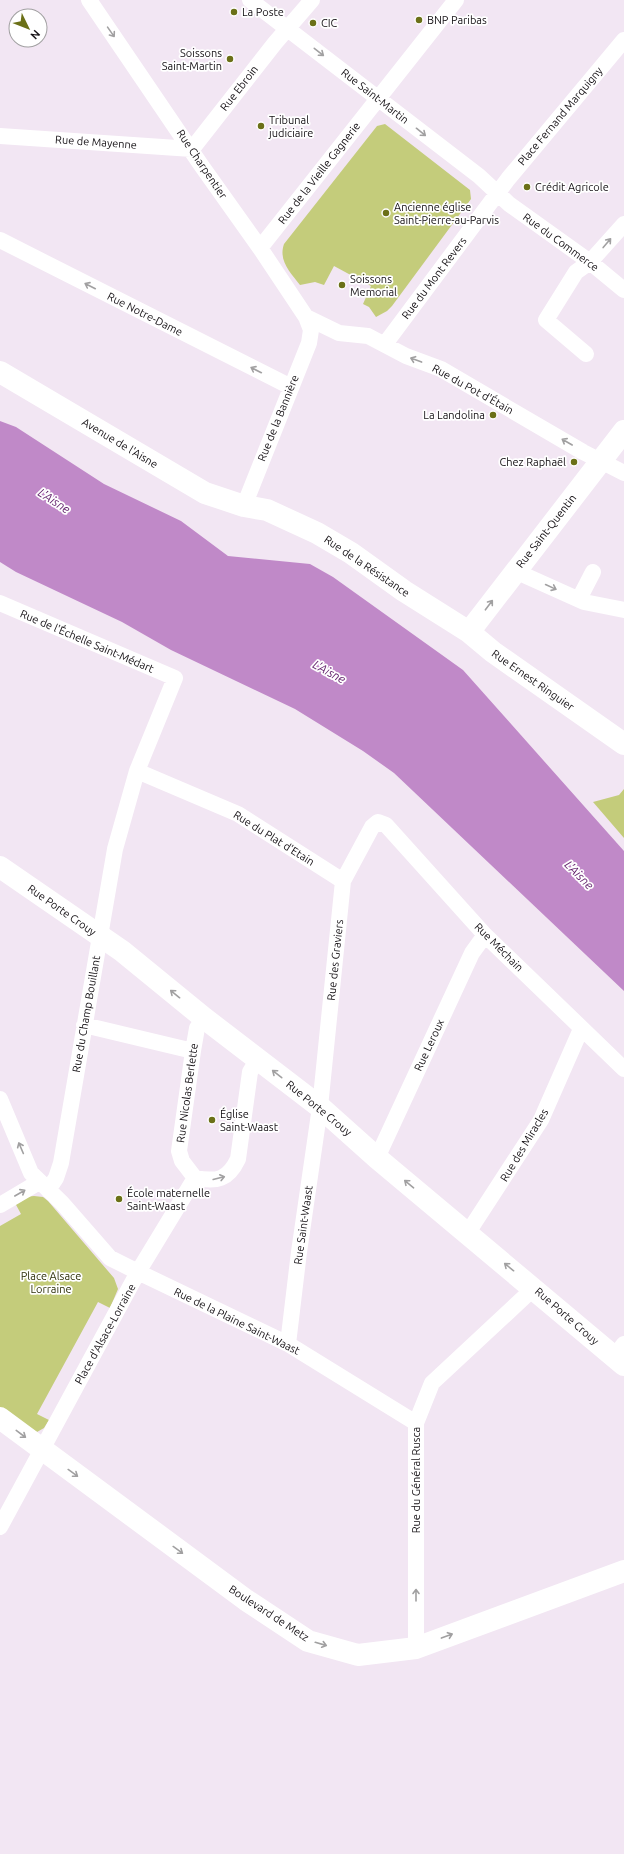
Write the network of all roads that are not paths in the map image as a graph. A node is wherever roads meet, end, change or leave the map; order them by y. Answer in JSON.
{"nodes":[{"id":1,"x":89,"y":0,"type":"edge"},
{"id":2,"x":250,"y":0,"type":"edge"},
{"id":3,"x":312,"y":0,"type":"edge"},
{"id":4,"x":452,"y":1,"type":"edge"},
{"id":5,"x":288,"y":28,"type":"junction"},
{"id":6,"x":624,"y":40,"type":"edge"},
{"id":7,"x":378,"y":98,"type":"junction"},
{"id":8,"x":0,"y":136,"type":"edge"},
{"id":9,"x":192,"y":149,"type":"junction"},
{"id":10,"x":498,"y":193,"type":"junction"},
{"id":11,"x":624,"y":224,"type":"edge"},
{"id":12,"x":0,"y":240,"type":"edge"},
{"id":13,"x":260,"y":248,"type":"junction"},
{"id":14,"x":590,"y":262,"type":"junction"},
{"id":15,"x":624,"y":290,"type":"edge"},
{"id":16,"x":309,"y":330,"type":"junction"},
{"id":17,"x":339,"y":333,"type":"junction"},
{"id":18,"x":385,"y":344,"type":"junction"},
{"id":19,"x":586,"y":354,"type":"dead end"},
{"id":20,"x":0,"y":372,"type":"edge"},
{"id":21,"x":291,"y":387,"type":"junction"},
{"id":22,"x":624,"y":431,"type":"edge"},
{"id":23,"x":601,"y":461,"type":"junction"},
{"id":24,"x":624,"y":473,"type":"edge"},
{"id":25,"x":244,"y":506,"type":"junction"},
{"id":26,"x":593,"y":572,"type":"dead end"},
{"id":27,"x":512,"y":575,"type":"junction"},
{"id":28,"x":579,"y":599,"type":"junction"},
{"id":29,"x":0,"y":603,"type":"edge"},
{"id":30,"x":624,"y":610,"type":"edge"},
{"id":31,"x":442,"y":616,"type":"joint"},
{"id":32,"x":469,"y":632,"type":"junction"},
{"id":33,"x":175,"y":678,"type":"joint"},
{"id":34,"x":624,"y":744,"type":"edge"},
{"id":35,"x":137,"y":771,"type":"junction"},
{"id":36,"x":378,"y":822,"type":"joint"},
{"id":37,"x":0,"y":867,"type":"edge"},
{"id":38,"x":343,"y":881,"type":"junction"},
{"id":39,"x":485,"y":935,"type":"junction"},
{"id":40,"x":101,"y":937,"type":"junction"},
{"id":41,"x":204,"y":1018,"type":"junction"},
{"id":42,"x":84,"y":1025,"type":"junction"},
{"id":43,"x":581,"y":1029,"type":"junction"},
{"id":44,"x":193,"y":1051,"type":"junction"},
{"id":45,"x":258,"y":1059,"type":"junction"},
{"id":46,"x":624,"y":1070,"type":"edge"},
{"id":47,"x":0,"y":1099,"type":"edge"},
{"id":48,"x":320,"y":1107,"type":"junction"},
{"id":49,"x":378,"y":1158,"type":"junction"},
{"id":50,"x":195,"y":1178,"type":"junction"},
{"id":51,"x":43,"y":1186,"type":"junction"},
{"id":52,"x":0,"y":1205,"type":"edge"},
{"id":53,"x":467,"y":1234,"type":"junction"},
{"id":54,"x":138,"y":1272,"type":"junction"},
{"id":55,"x":534,"y":1288,"type":"junction"},
{"id":56,"x":288,"y":1344,"type":"junction"},
{"id":57,"x":621,"y":1355,"type":"edge"},
{"id":58,"x":0,"y":1418,"type":"edge"},
{"id":59,"x":416,"y":1423,"type":"junction"},
{"id":60,"x":42,"y":1450,"type":"junction"},
{"id":61,"x":0,"y":1527,"type":"edge"},
{"id":62,"x":624,"y":1571,"type":"edge"},
{"id":63,"x":416,"y":1648,"type":"junction"}],
"edges":[{"from":1,"to":9,"type":"street","name":"Rue Charpentier","one_way":true},
{"from":2,"to":5,"type":"street","name":"Rue Saint-Martin"},
{"from":3,"to":5,"type":"street","name":"Rue Ebroin"},
{"from":4,"to":7,"type":"street"},
{"from":5,"to":7,"type":"street","name":"Rue Saint-Martin","one_way":true},
{"from":5,"to":9,"type":"street","name":"Rue Ebroin"},
{"from":6,"to":10,"type":"street","name":"Place Fernand Marquigny"},
{"from":7,"to":10,"type":"street","name":"Rue Saint-Martin","one_way":true},
{"from":7,"to":13,"type":"street","name":"Rue de la Vieille Gagnerie"},
{"from":8,"to":9,"type":"street","name":"Rue de Mayenne"},
{"from":9,"to":13,"type":"street","name":"Rue Charpentier"},
{"from":10,"to":14,"type":"street","name":"Rue du Commerce"},
{"from":10,"to":18,"type":"street","name":"Rue du Mont Revers"},
{"from":14,"to":11,"type":"street","one_way":true},
{"from":21,"to":12,"type":"street","name":"Rue Notre-Dame","one_way":true},
{"from":13,"to":16,"type":"street","name":"Rue Charpentier"},
{"from":14,"to":15,"type":"street","name":"Rue du Commerce"},
{"from":14,"to":19,"type":"street"},
{"from":16,"to":17,"type":"street","name":"Rue du Pot d'Étain"},
{"from":16,"to":17,"type":"street","name":"Rue du Pot d'Étain"},
{"from":16,"to":21,"type":"street","name":"Rue de la Bannière"},
{"from":17,"to":18,"type":"street","name":"Rue du Pot d'Étain"},
{"from":23,"to":18,"type":"street","name":"Rue du Pot d'Étain","one_way":true},
{"from":20,"to":25,"type":"main road","name":"Avenue de l'Aisne"},
{"from":21,"to":25,"type":"street","name":"Rue de la Bannière"},
{"from":22,"to":23,"type":"main road","name":"Rue Saint-Quentin"},
{"from":23,"to":24,"type":"street","name":"Rue du Pot d'Étain"},
{"from":23,"to":27,"type":"main road","name":"Rue Saint-Quentin"},
{"from":25,"to":31,"type":"main road","name":"Rue de la Résistance"},
{"from":26,"to":28,"type":"street"},
{"from":27,"to":28,"type":"street","one_way":true},
{"from":32,"to":27,"type":"main road","name":"Rue Saint-Quentin","one_way":true},
{"from":28,"to":30,"type":"street"},
{"from":29,"to":33,"type":"street","name":"Rue de l'Échelle Saint-Médart"},
{"from":31,"to":32,"type":"main road","name":"Rue Ernest Ringuier"},
{"from":32,"to":34,"type":"main road","name":"Rue Ernest Ringuier"},
{"from":33,"to":35,"type":"street","name":"Rue du Champ Bouillant"},
{"from":35,"to":38,"type":"street","name":"Rue du Plat d'Etain"},
{"from":35,"to":40,"type":"street","name":"Rue du Champ Bouillant"},
{"from":36,"to":38,"type":"street","name":"Rue des Graviers"},
{"from":36,"to":39,"type":"street","name":"Rue Méchain"},
{"from":37,"to":40,"type":"main road","name":"Rue Porte Crouy"},
{"from":38,"to":48,"type":"street","name":"Rue des Graviers"},
{"from":39,"to":43,"type":"street","name":"Rue Méchain"},
{"from":39,"to":49,"type":"street","name":"Rue Leroux"},
{"from":41,"to":40,"type":"main road","name":"Rue Porte Crouy","one_way":true},
{"from":40,"to":42,"type":"street","name":"Rue du Champ Bouillant"},
{"from":41,"to":44,"type":"street","name":"Rue Nicolas Berlette"},
{"from":41,"to":45,"type":"main road","name":"Rue Porte Crouy"},
{"from":42,"to":44,"type":"street"},
{"from":42,"to":51,"type":"street","name":"Rue du Champ Bouillant"},
{"from":43,"to":46,"type":"street","name":"Rue Méchain"},
{"from":43,"to":53,"type":"street","name":"Rue des Miracles"},
{"from":44,"to":50,"type":"street","name":"Rue Nicolas Berlette"},
{"from":48,"to":45,"type":"main road","name":"Rue Porte Crouy","one_way":true},
{"from":50,"to":45,"type":"street","one_way":true},
{"from":51,"to":47,"type":"street","name":"Place d'Alsace-Lorraine","one_way":true},
{"from":48,"to":49,"type":"main road","name":"Rue Porte Crouy"},
{"from":48,"to":56,"type":"street","name":"Rue Saint-Waast"},
{"from":53,"to":49,"type":"main road","name":"Rue Porte Crouy","one_way":true},
{"from":50,"to":54,"type":"street"},
{"from":52,"to":51,"type":"street","one_way":true},
{"from":51,"to":54,"type":"street","name":"Place d'Alsace-Lorraine"},
{"from":55,"to":53,"type":"main road","name":"Rue Porte Crouy","one_way":true},
{"from":54,"to":56,"type":"street","name":"Rue de la Plaine Saint-Waast"},
{"from":54,"to":60,"type":"street","name":"Place d'Alsace-Lorraine"},
{"from":55,"to":57,"type":"main road","name":"Rue Porte Crouy"},
{"from":55,"to":59,"type":"street","name":"Rue du Général Rusca"},
{"from":56,"to":59,"type":"street","name":"Rue de la Plaine Saint-Waast"},
{"from":58,"to":60,"type":"main road","name":"Boulevard de Metz","one_way":true},
{"from":63,"to":59,"type":"street","name":"Rue du Général Rusca","one_way":true},
{"from":60,"to":61,"type":"street","name":"Place d'Alsace-Lorraine"},
{"from":60,"to":63,"type":"main road","name":"Boulevard de Metz","one_way":true},
{"from":63,"to":62,"type":"main road","name":"Boulevard de Metz","one_way":true}]}
